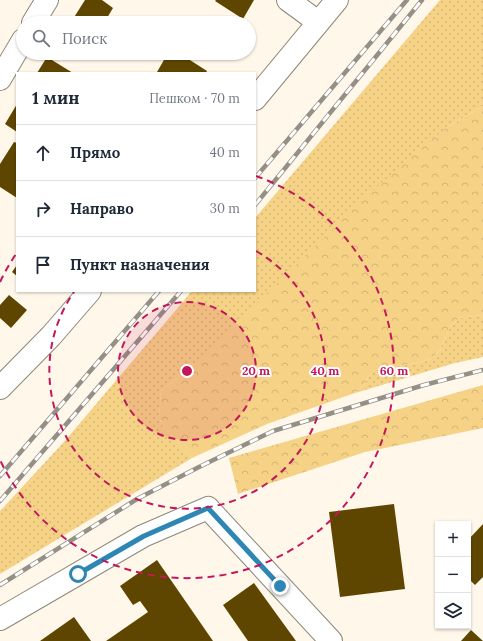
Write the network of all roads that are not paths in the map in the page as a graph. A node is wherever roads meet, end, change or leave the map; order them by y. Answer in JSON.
{"nodes":[{"id":1,"x":46,"y":0,"type":"edge"},
{"id":2,"x":288,"y":0,"type":"edge"},
{"id":3,"x":337,"y":0,"type":"edge"},
{"id":4,"x":37,"y":16,"type":"edge"},
{"id":5,"x":318,"y":22,"type":"junction"},
{"id":6,"x":16,"y":52,"type":"edge"},
{"id":7,"x":0,"y":79,"type":"edge"},
{"id":8,"x":256,"y":98,"type":"edge"},
{"id":9,"x":89,"y":292,"type":"edge"},
{"id":10,"x":0,"y":388,"type":"edge"},
{"id":11,"x":0,"y":619,"type":"edge"},
{"id":12,"x":331,"y":641,"type":"edge"}],
"edges":[{"from":1,"to":4,"type":"street"},
{"from":2,"to":5,"type":"street"},
{"from":3,"to":5,"type":"street"},
{"from":5,"to":8,"type":"street"},
{"from":6,"to":7,"type":"street"},
{"from":9,"to":10,"type":"street"},
{"from":11,"to":12,"type":"street"}]}
